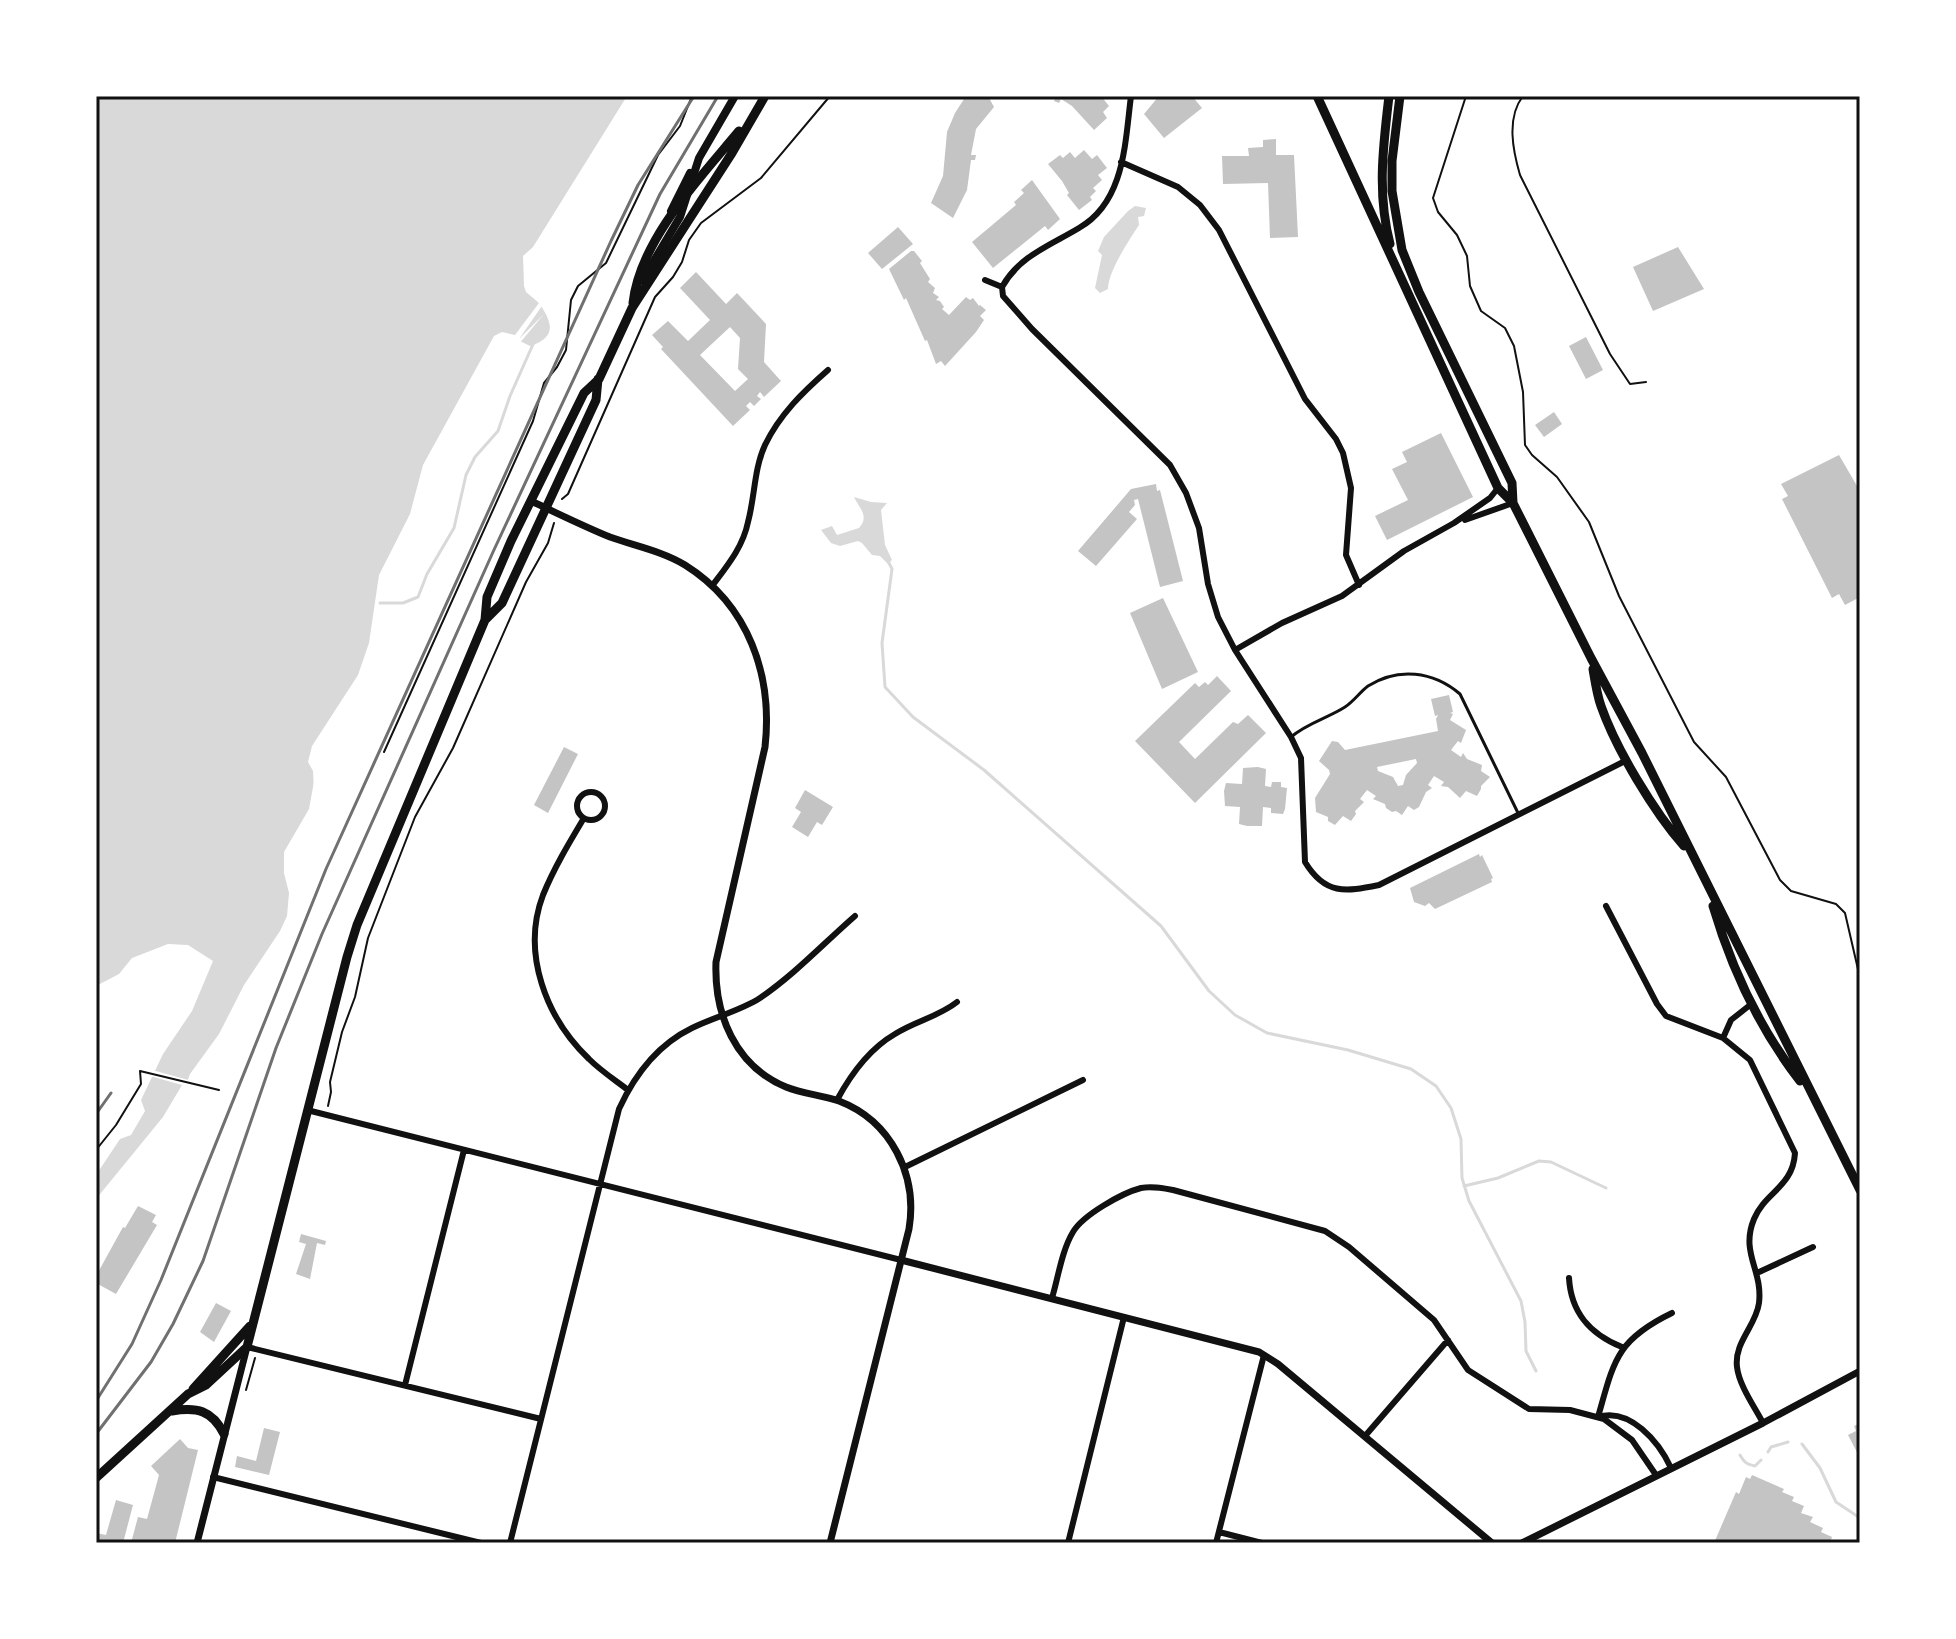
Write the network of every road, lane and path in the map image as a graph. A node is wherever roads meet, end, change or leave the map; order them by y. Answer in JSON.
{"nodes":[{"id":1,"x":692,"y":96,"type":"edge"},
{"id":2,"x":735,"y":96,"type":"edge"},
{"id":3,"x":765,"y":96,"type":"edge"},
{"id":4,"x":830,"y":96,"type":"edge"},
{"id":5,"x":1131,"y":96,"type":"edge"},
{"id":6,"x":1317,"y":96,"type":"edge"},
{"id":7,"x":1389,"y":96,"type":"edge"},
{"id":8,"x":1400,"y":96,"type":"edge"},
{"id":9,"x":1466,"y":96,"type":"edge"},
{"id":10,"x":1523,"y":96,"type":"edge"},
{"id":11,"x":751,"y":116,"type":"junction"},
{"id":12,"x":699,"y":158,"type":"junction"},
{"id":13,"x":1121,"y":162,"type":"junction"},
{"id":14,"x":688,"y":193,"type":"junction"},
{"id":15,"x":666,"y":224,"type":"junction"},
{"id":16,"x":1396,"y":267,"type":"junction"},
{"id":17,"x":985,"y":280,"type":"dead end"},
{"id":18,"x":1002,"y":287,"type":"junction"},
{"id":19,"x":643,"y":292,"type":"junction"},
{"id":20,"x":632,"y":308,"type":"junction"},
{"id":21,"x":828,"y":370,"type":"dead end"},
{"id":22,"x":599,"y":379,"type":"junction"},
{"id":23,"x":1646,"y":382,"type":"dead end"},
{"id":24,"x":1498,"y":488,"type":"junction"},
{"id":25,"x":559,"y":500,"type":"dead end"},
{"id":26,"x":531,"y":501,"type":"junction"},
{"id":27,"x":1513,"y":503,"type":"junction"},
{"id":28,"x":545,"y":508,"type":"junction"},
{"id":29,"x":1454,"y":523,"type":"junction"},
{"id":30,"x":553,"y":525,"type":"dead end"},
{"id":31,"x":1359,"y":585,"type":"junction"},
{"id":32,"x":712,"y":586,"type":"junction"},
{"id":33,"x":485,"y":620,"type":"junction"},
{"id":34,"x":1235,"y":650,"type":"junction"},
{"id":35,"x":1591,"y":658,"type":"junction"},
{"id":36,"x":1291,"y":737,"type":"junction"},
{"id":37,"x":384,"y":752,"type":"dead end"},
{"id":38,"x":1627,"y":760,"type":"junction"},
{"id":39,"x":1519,"y":815,"type":"junction"},
{"id":40,"x":584,"y":818,"type":"junction"},
{"id":41,"x":1694,"y":856,"type":"junction"},
{"id":42,"x":1706,"y":882,"type":"junction"},
{"id":43,"x":1606,"y":906,"type":"dead end"},
{"id":44,"x":855,"y":916,"type":"dead end"},
{"id":45,"x":1860,"y":978,"type":"edge"},
{"id":46,"x":957,"y":1002,"type":"dead end"},
{"id":47,"x":1750,"y":1005,"type":"junction"},
{"id":48,"x":722,"y":1015,"type":"junction"},
{"id":49,"x":1723,"y":1038,"type":"junction"},
{"id":50,"x":1083,"y":1080,"type":"dead end"},
{"id":51,"x":219,"y":1090,"type":"dead end"},
{"id":52,"x":628,"y":1090,"type":"junction"},
{"id":53,"x":1815,"y":1099,"type":"junction"},
{"id":54,"x":837,"y":1100,"type":"junction"},
{"id":55,"x":328,"y":1107,"type":"dead end"},
{"id":56,"x":307,"y":1110,"type":"junction"},
{"id":57,"x":96,"y":1150,"type":"edge"},
{"id":58,"x":464,"y":1150,"type":"junction"},
{"id":59,"x":905,"y":1167,"type":"junction"},
{"id":60,"x":600,"y":1185,"type":"junction"},
{"id":61,"x":1860,"y":1190,"type":"edge"},
{"id":62,"x":1813,"y":1247,"type":"dead end"},
{"id":63,"x":901,"y":1260,"type":"junction"},
{"id":64,"x":1757,"y":1273,"type":"junction"},
{"id":65,"x":1569,"y":1278,"type":"dead end"},
{"id":66,"x":1052,"y":1298,"type":"junction"},
{"id":67,"x":1672,"y":1313,"type":"dead end"},
{"id":68,"x":1124,"y":1317,"type":"junction"},
{"id":69,"x":254,"y":1321,"type":"junction"},
{"id":70,"x":1448,"y":1340,"type":"junction"},
{"id":71,"x":247,"y":1347,"type":"junction"},
{"id":72,"x":1622,"y":1347,"type":"junction"},
{"id":73,"x":1264,"y":1355,"type":"junction"},
{"id":74,"x":255,"y":1356,"type":"dead end"},
{"id":75,"x":1860,"y":1371,"type":"edge"},
{"id":76,"x":405,"y":1385,"type":"junction"},
{"id":77,"x":247,"y":1390,"type":"dead end"},
{"id":78,"x":188,"y":1394,"type":"junction"},
{"id":79,"x":172,"y":1411,"type":"junction"},
{"id":80,"x":1598,"y":1417,"type":"junction"},
{"id":81,"x":541,"y":1419,"type":"junction"},
{"id":82,"x":1763,"y":1423,"type":"junction"},
{"id":83,"x":224,"y":1434,"type":"junction"},
{"id":84,"x":1365,"y":1436,"type":"junction"},
{"id":85,"x":1671,"y":1468,"type":"junction"},
{"id":86,"x":1656,"y":1475,"type":"junction"},
{"id":87,"x":213,"y":1477,"type":"junction"},
{"id":88,"x":96,"y":1478,"type":"edge"},
{"id":89,"x":1219,"y":1532,"type":"junction"},
{"id":90,"x":197,"y":1543,"type":"edge"},
{"id":91,"x":481,"y":1543,"type":"edge"},
{"id":92,"x":510,"y":1543,"type":"edge"},
{"id":93,"x":830,"y":1543,"type":"edge"},
{"id":94,"x":1068,"y":1543,"type":"edge"},
{"id":95,"x":1216,"y":1543,"type":"edge"},
{"id":96,"x":1262,"y":1543,"type":"edge"},
{"id":97,"x":1492,"y":1543,"type":"edge"},
{"id":98,"x":1522,"y":1543,"type":"edge"}],
"edges":[{"from":1,"to":37,"type":"path"},
{"from":2,"to":12,"type":"main road"},
{"from":3,"to":11,"type":"main road"},
{"from":4,"to":25,"type":"path"},
{"from":5,"to":13,"type":"street"},
{"from":6,"to":16,"type":"main road"},
{"from":7,"to":16,"type":"main road"},
{"from":8,"to":27,"type":"main road"},
{"from":9,"to":45,"type":"path"},
{"from":10,"to":23,"type":"path"},
{"from":11,"to":14,"type":"main road"},
{"from":11,"to":19,"type":"main road"},
{"from":12,"to":14,"type":"main road"},
{"from":12,"to":15,"type":"main road"},
{"from":13,"to":18,"type":"street"},
{"from":13,"to":31,"type":"street"},
{"from":14,"to":15,"type":"main road"},
{"from":14,"to":19,"type":"main road"},
{"from":15,"to":20,"type":"main road"},
{"from":16,"to":24,"type":"main road"},
{"from":17,"to":18,"type":"street"},
{"from":18,"to":34,"type":"street"},
{"from":19,"to":20,"type":"main road"},
{"from":20,"to":22,"type":"main road"},
{"from":21,"to":32,"type":"street"},
{"from":22,"to":26,"type":"main road"},
{"from":22,"to":28,"type":"main road"},
{"from":24,"to":27,"type":"main road"},
{"from":24,"to":29,"type":"street"},
{"from":26,"to":28,"type":"street"},
{"from":26,"to":33,"type":"main road"},
{"from":27,"to":29,"type":"street"},
{"from":27,"to":35,"type":"main road"},
{"from":28,"to":32,"type":"street"},
{"from":28,"to":33,"type":"main road"},
{"from":29,"to":31,"type":"street"},
{"from":30,"to":55,"type":"path"},
{"from":31,"to":34,"type":"street"},
{"from":32,"to":48,"type":"street"},
{"from":33,"to":56,"type":"main road"},
{"from":34,"to":36,"type":"street"},
{"from":35,"to":38,"type":"main road"},
{"from":35,"to":41,"type":"main road"},
{"from":36,"to":39,"type":"lane"},
{"from":36,"to":39,"type":"street"},
{"from":38,"to":39,"type":"street"},
{"from":38,"to":41,"type":"main road"},
{"from":40,"to":40,"type":"street"},
{"from":40,"to":52,"type":"street"},
{"from":41,"to":42,"type":"main road"},
{"from":42,"to":47,"type":"main road"},
{"from":42,"to":53,"type":"main road"},
{"from":43,"to":49,"type":"street"},
{"from":44,"to":48,"type":"street"},
{"from":46,"to":54,"type":"street"},
{"from":47,"to":49,"type":"street"},
{"from":47,"to":53,"type":"main road"},
{"from":48,"to":52,"type":"street"},
{"from":48,"to":54,"type":"street"},
{"from":49,"to":64,"type":"street"},
{"from":50,"to":59,"type":"street"},
{"from":51,"to":57,"type":"path"},
{"from":52,"to":60,"type":"street"},
{"from":53,"to":61,"type":"main road"},
{"from":54,"to":59,"type":"street"},
{"from":56,"to":58,"type":"street"},
{"from":56,"to":69,"type":"main road"},
{"from":58,"to":60,"type":"street"},
{"from":58,"to":76,"type":"street"},
{"from":59,"to":63,"type":"street"},
{"from":60,"to":63,"type":"street"},
{"from":60,"to":81,"type":"street"},
{"from":62,"to":64,"type":"street"},
{"from":63,"to":66,"type":"street"},
{"from":63,"to":93,"type":"street"},
{"from":64,"to":82,"type":"street"},
{"from":65,"to":72,"type":"street"},
{"from":66,"to":68,"type":"street"},
{"from":66,"to":70,"type":"street"},
{"from":67,"to":72,"type":"street"},
{"from":68,"to":73,"type":"street"},
{"from":68,"to":94,"type":"street"},
{"from":69,"to":71,"type":"main road"},
{"from":69,"to":78,"type":"main road"},
{"from":70,"to":80,"type":"street"},
{"from":70,"to":84,"type":"street"},
{"from":71,"to":76,"type":"street"},
{"from":71,"to":78,"type":"main road"},
{"from":71,"to":83,"type":"street"},
{"from":72,"to":80,"type":"street"},
{"from":73,"to":84,"type":"street"},
{"from":73,"to":89,"type":"street"},
{"from":74,"to":77,"type":"path"},
{"from":75,"to":82,"type":"street"},
{"from":76,"to":81,"type":"street"},
{"from":78,"to":79,"type":"main road"},
{"from":79,"to":83,"type":"main road"},
{"from":79,"to":88,"type":"main road"},
{"from":80,"to":85,"type":"street"},
{"from":80,"to":86,"type":"street"},
{"from":81,"to":92,"type":"street"},
{"from":82,"to":85,"type":"street"},
{"from":83,"to":87,"type":"street"},
{"from":84,"to":97,"type":"street"},
{"from":85,"to":86,"type":"street"},
{"from":86,"to":98,"type":"street"},
{"from":87,"to":90,"type":"street"},
{"from":87,"to":91,"type":"street"},
{"from":89,"to":95,"type":"street"},
{"from":89,"to":96,"type":"street"}]}
